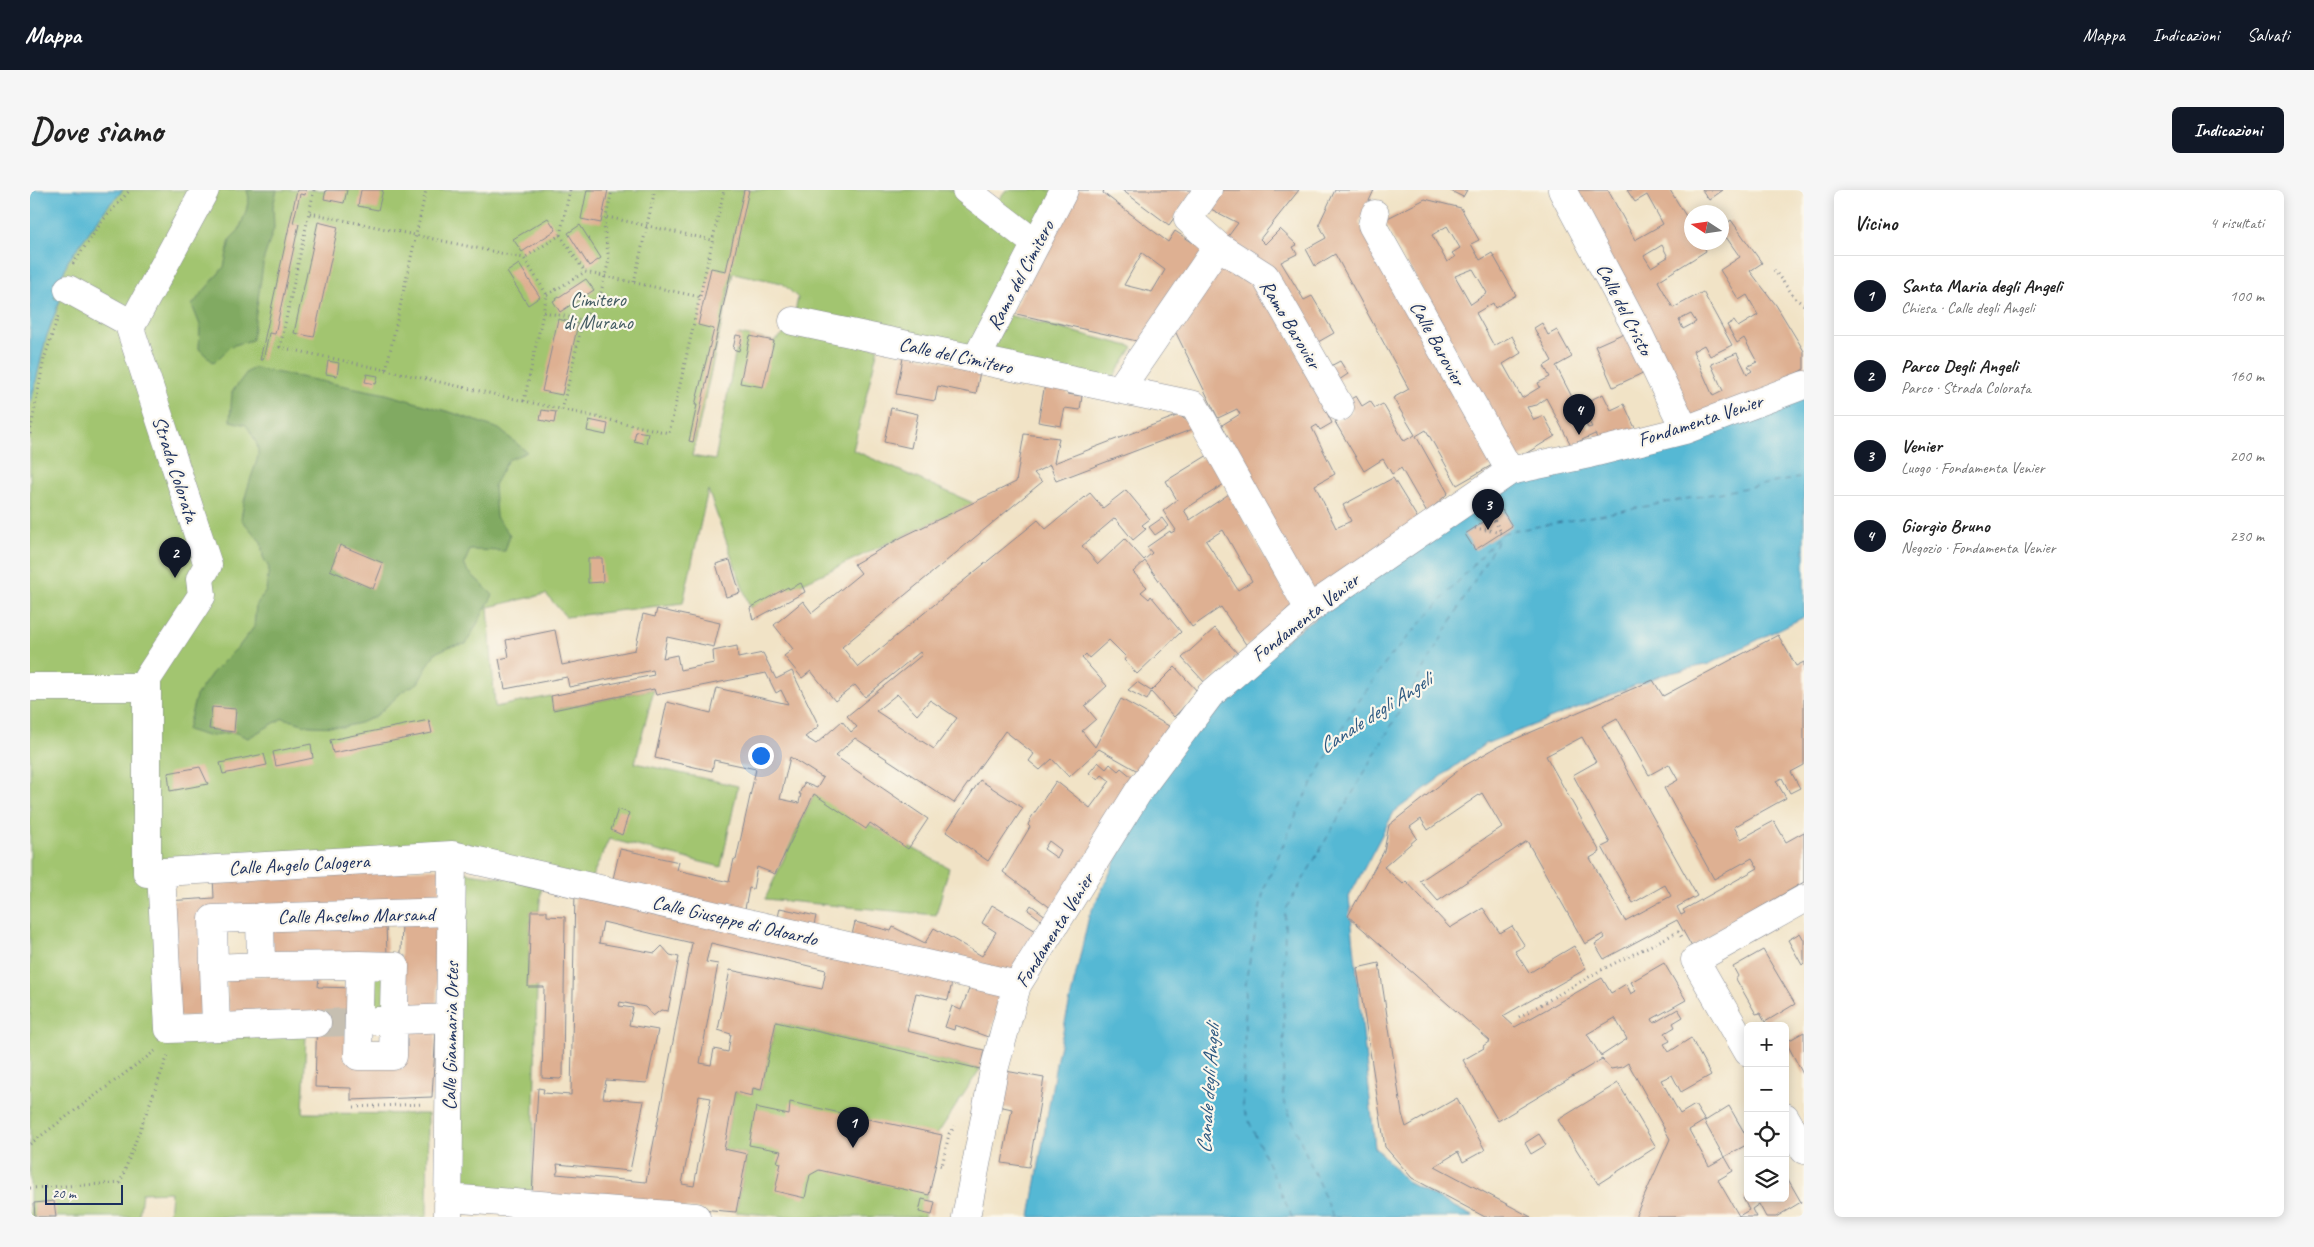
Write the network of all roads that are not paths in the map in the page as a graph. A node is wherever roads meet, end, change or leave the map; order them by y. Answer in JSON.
{"nodes":[{"id":1,"x":205,"y":190,"type":"edge"},
{"id":2,"x":966,"y":190,"type":"edge"},
{"id":3,"x":1064,"y":190,"type":"edge"},
{"id":4,"x":1208,"y":190,"type":"edge"},
{"id":5,"x":1562,"y":190,"type":"edge"},
{"id":6,"x":1375,"y":214,"type":"dead end"},
{"id":7,"x":1036,"y":244,"type":"junction"},
{"id":8,"x":1218,"y":246,"type":"junction"},
{"id":9,"x":68,"y":289,"type":"dead end"},
{"id":10,"x":793,"y":321,"type":"dead end"},
{"id":11,"x":132,"y":324,"type":"junction"},
{"id":12,"x":976,"y":359,"type":"junction"},
{"id":13,"x":1804,"y":385,"type":"edge"},
{"id":14,"x":1120,"y":389,"type":"junction"},
{"id":15,"x":1340,"y":407,"type":"dead end"},
{"id":16,"x":1685,"y":430,"type":"junction"},
{"id":17,"x":1510,"y":470,"type":"junction"},
{"id":18,"x":1309,"y":609,"type":"junction"},
{"id":19,"x":30,"y":687,"type":"edge"},
{"id":20,"x":146,"y":687,"type":"junction"},
{"id":21,"x":452,"y":855,"type":"junction"},
{"id":22,"x":154,"y":872,"type":"junction"},
{"id":23,"x":1804,"y":899,"type":"edge"},
{"id":24,"x":452,"y":912,"type":"junction"},
{"id":25,"x":260,"y":918,"type":"junction"},
{"id":26,"x":261,"y":966,"type":"junction"},
{"id":27,"x":360,"y":966,"type":"junction"},
{"id":28,"x":214,"y":968,"type":"junction"},
{"id":29,"x":1017,"y":985,"type":"junction"},
{"id":30,"x":450,"y":1018,"type":"junction"},
{"id":31,"x":394,"y":1020,"type":"junction"},
{"id":32,"x":357,"y":1021,"type":"junction"},
{"id":33,"x":317,"y":1023,"type":"tunnel mouth"},
{"id":34,"x":216,"y":1026,"type":"junction"},
{"id":35,"x":1744,"y":1045,"type":"edge"},
{"id":36,"x":1789,"y":1124,"type":"edge"},
{"id":37,"x":1804,"y":1150,"type":"edge"},
{"id":38,"x":448,"y":1207,"type":"edge"},
{"id":39,"x":532,"y":1211,"type":"edge"},
{"id":40,"x":568,"y":1212,"type":"edge"},
{"id":41,"x":696,"y":1217,"type":"edge"},
{"id":42,"x":966,"y":1217,"type":"edge"}],
"edges":[{"from":1,"to":11,"type":"street"},
{"from":2,"to":7,"type":"street"},
{"from":3,"to":7,"type":"street","name":"Ramo del Cimitero"},
{"from":4,"to":8,"type":"street","name":"Ramo Barovier"},
{"from":5,"to":16,"type":"street","name":"Calle del Cristo"},
{"from":6,"to":17,"type":"street","name":"Calle Barovier"},
{"from":7,"to":12,"type":"street","name":"Ramo del Cimitero"},
{"from":8,"to":14,"type":"street"},
{"from":8,"to":15,"type":"street","name":"Ramo Barovier"},
{"from":9,"to":11,"type":"street"},
{"from":10,"to":12,"type":"street","name":"Calle del Cimitero"},
{"from":11,"to":20,"type":"street","name":"Strada Colorata"},
{"from":12,"to":14,"type":"street","name":"Calle del Cimitero"},
{"from":13,"to":16,"type":"street","name":"Fondamenta Venier"},
{"from":14,"to":18,"type":"street","name":"Calle del Cimitero"},
{"from":16,"to":17,"type":"street","name":"Fondamenta Venier"},
{"from":17,"to":18,"type":"street","name":"Fondamenta Venier"},
{"from":18,"to":29,"type":"street","name":"Fondamenta Venier"},
{"from":19,"to":20,"type":"street"},
{"from":20,"to":22,"type":"street","name":"Strada Colorata"},
{"from":21,"to":22,"type":"street","name":"Calle Angelo Calogera"},
{"from":21,"to":24,"type":"street","name":"Calle Gianmaria Ortes"},
{"from":21,"to":29,"type":"street","name":"Calle Giuseppe di Odoardo"},
{"from":22,"to":34,"type":"street","name":"Strada Colorata"},
{"from":23,"to":35,"type":"street"},
{"from":24,"to":25,"type":"street","name":"Calle Anselmo Marsand"},
{"from":24,"to":30,"type":"street","name":"Calle Gianmaria Ortes"},
{"from":25,"to":26,"type":"street"},
{"from":25,"to":28,"type":"street","name":"Calle Anselmo Marsand"},
{"from":26,"to":27,"type":"street"},
{"from":26,"to":28,"type":"street"},
{"from":27,"to":31,"type":"street"},
{"from":27,"to":32,"type":"street"},
{"from":28,"to":34,"type":"street"},
{"from":29,"to":42,"type":"street","name":"Fondamenta Venier"},
{"from":30,"to":31,"type":"street"},
{"from":30,"to":38,"type":"street","name":"Calle Gianmaria Ortes"},
{"from":31,"to":32,"type":"street"},
{"from":31,"to":32,"type":"street"},
{"from":33,"to":34,"type":"street"},
{"from":36,"to":37,"type":"street"},
{"from":38,"to":39,"type":"street"},
{"from":39,"to":40,"type":"street"},
{"from":40,"to":41,"type":"street"}]}
